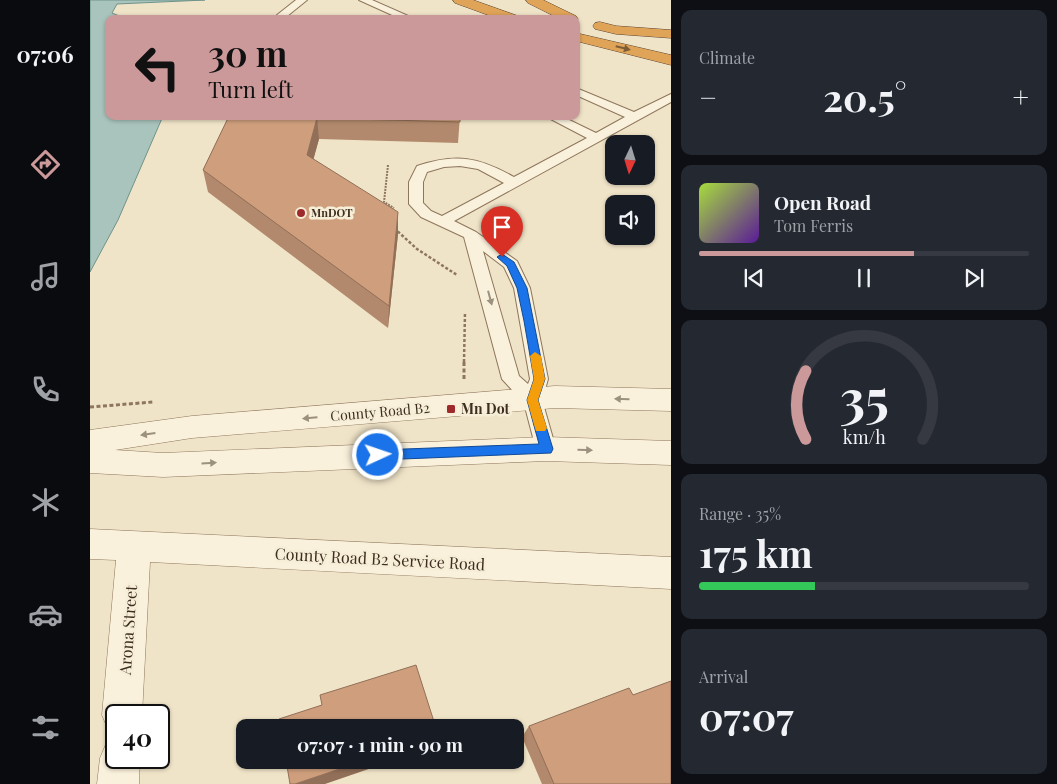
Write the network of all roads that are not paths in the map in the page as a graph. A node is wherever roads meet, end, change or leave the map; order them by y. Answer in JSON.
{"nodes":[{"id":1,"x":302,"y":0,"type":"edge"},
{"id":2,"x":364,"y":0,"type":"edge"},
{"id":3,"x":460,"y":0,"type":"edge"},
{"id":4,"x":533,"y":0,"type":"edge"},
{"id":5,"x":284,"y":15,"type":"edge"},
{"id":6,"x":400,"y":15,"type":"edge"},
{"id":7,"x":502,"y":15,"type":"edge"},
{"id":8,"x":562,"y":15,"type":"edge"},
{"id":9,"x":580,"y":21,"type":"edge"},
{"id":10,"x":671,"y":34,"type":"edge"},
{"id":11,"x":580,"y":38,"type":"edge"},
{"id":12,"x":671,"y":60,"type":"edge"},
{"id":13,"x":580,"y":93,"type":"edge"},
{"id":14,"x":671,"y":97,"type":"edge"},
{"id":15,"x":634,"y":117,"type":"junction"},
{"id":16,"x":559,"y":120,"type":"edge"},
{"id":17,"x":597,"y":138,"type":"junction"},
{"id":18,"x":514,"y":183,"type":"junction"},
{"id":19,"x":442,"y":222,"type":"junction"},
{"id":20,"x":471,"y":235,"type":"junction"},
{"id":21,"x":533,"y":400,"type":"junction"},
{"id":22,"x":671,"y":400,"type":"edge"},
{"id":23,"x":90,"y":442,"type":"edge"},
{"id":24,"x":546,"y":449,"type":"junction"},
{"id":25,"x":671,"y":453,"type":"edge"},
{"id":26,"x":90,"y":461,"type":"edge"},
{"id":27,"x":90,"y":544,"type":"edge"},
{"id":28,"x":134,"y":546,"type":"junction"},
{"id":29,"x":671,"y":574,"type":"edge"},
{"id":30,"x":123,"y":704,"type":"edge"},
{"id":31,"x":119,"y":769,"type":"edge"},
{"id":32,"x":118,"y":784,"type":"edge"}],
"edges":[{"from":1,"to":5,"type":"lane"},
{"from":2,"to":6,"type":"lane"},
{"from":3,"to":7,"type":"highway"},
{"from":4,"to":8,"type":"highway"},
{"from":9,"to":10,"type":"highway"},
{"from":11,"to":12,"type":"highway","one_way":true},
{"from":13,"to":15,"type":"lane"},
{"from":14,"to":15,"type":"lane"},
{"from":15,"to":17,"type":"lane"},
{"from":16,"to":17,"type":"lane"},
{"from":17,"to":18,"type":"lane"},
{"from":18,"to":19,"type":"lane"},
{"from":18,"to":19,"type":"lane"},
{"from":19,"to":20,"type":"lane"},
{"from":20,"to":21,"type":"lane","one_way":true},
{"from":20,"to":21,"type":"lane"},
{"from":22,"to":21,"type":"street","name":"County Road B2","one_way":true},
{"from":21,"to":23,"type":"street","name":"County Road B2","one_way":true},
{"from":21,"to":24,"type":"lane"},
{"from":24,"to":25,"type":"street","one_way":true},
{"from":26,"to":24,"type":"street","one_way":true},
{"from":27,"to":28,"type":"street","name":"County Road B2 Service Road"},
{"from":28,"to":29,"type":"street","name":"County Road B2 Service Road"},
{"from":28,"to":30,"type":"street","name":"Arona Street"},
{"from":31,"to":32,"type":"street"}]}
